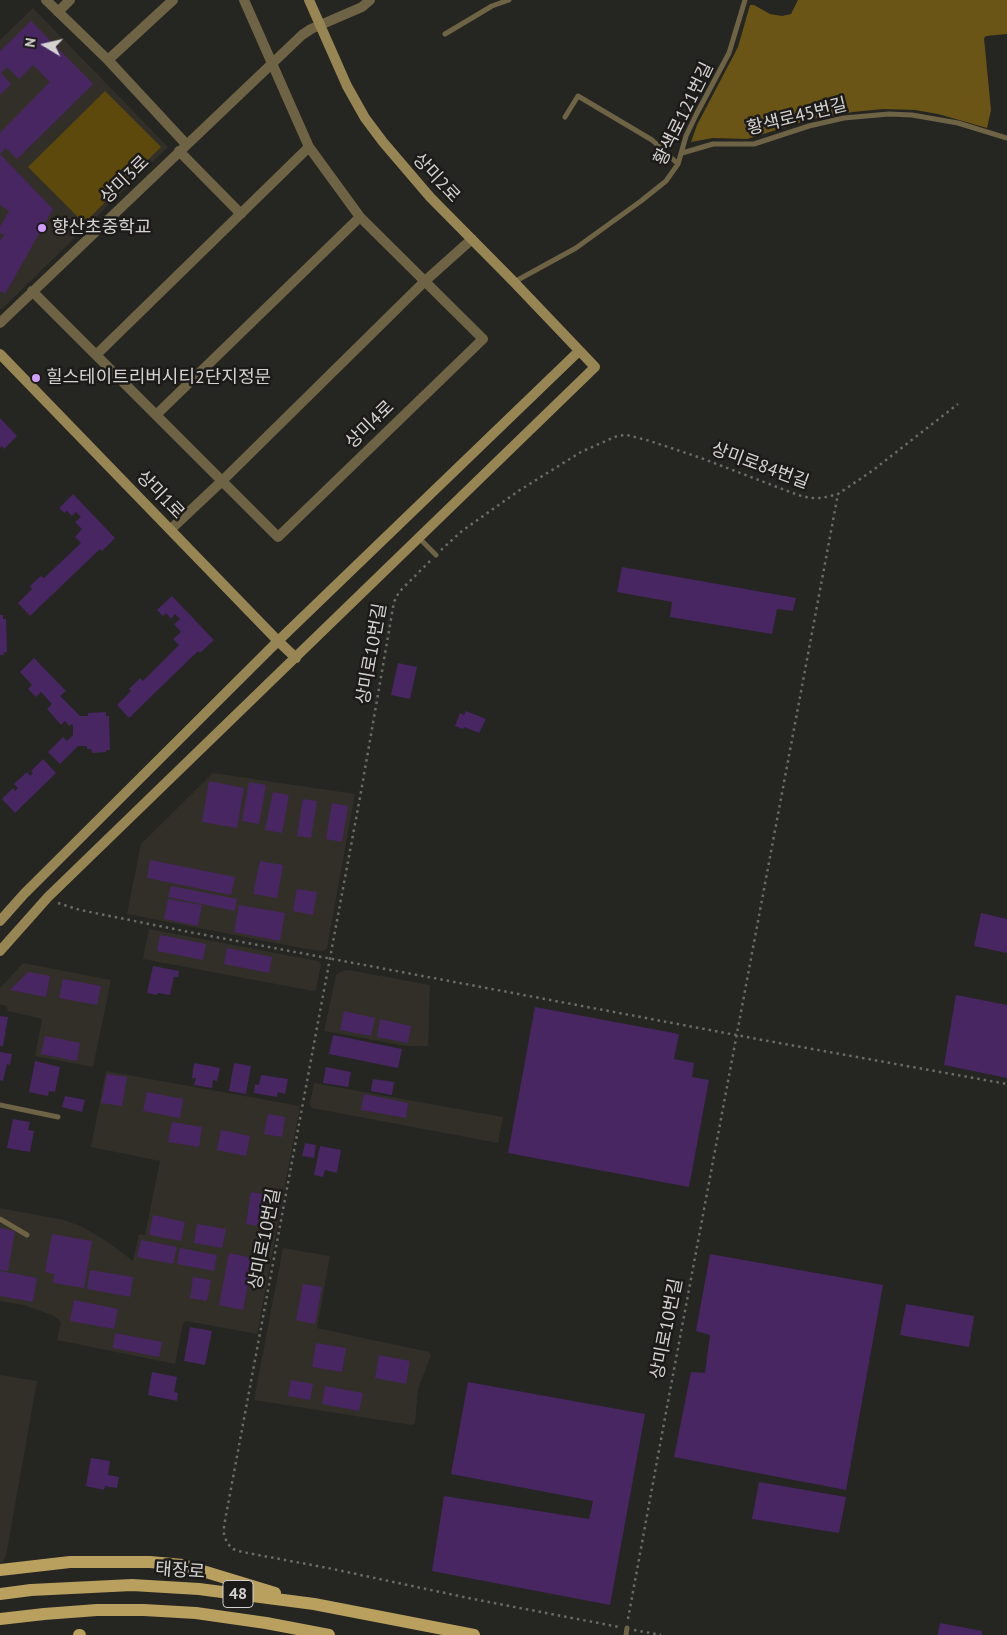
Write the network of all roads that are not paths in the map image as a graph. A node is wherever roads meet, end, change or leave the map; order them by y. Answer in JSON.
{"nodes":[{"id":1,"x":46,"y":0,"type":"edge"},
{"id":2,"x":70,"y":0,"type":"edge"},
{"id":3,"x":173,"y":0,"type":"edge"},
{"id":4,"x":244,"y":0,"type":"edge"},
{"id":5,"x":310,"y":0,"type":"edge"},
{"id":6,"x":370,"y":0,"type":"edge"},
{"id":7,"x":509,"y":0,"type":"edge"},
{"id":8,"x":746,"y":0,"type":"edge"},
{"id":9,"x":58,"y":12,"type":"junction"},
{"id":10,"x":321,"y":25,"type":"junction"},
{"id":11,"x":444,"y":34,"type":"dead end"},
{"id":12,"x":108,"y":60,"type":"junction"},
{"id":13,"x":272,"y":63,"type":"junction"},
{"id":14,"x":565,"y":117,"type":"dead end"},
{"id":15,"x":1007,"y":138,"type":"edge"},
{"id":16,"x":309,"y":146,"type":"junction"},
{"id":17,"x":183,"y":147,"type":"junction"},
{"id":18,"x":682,"y":153,"type":"junction"},
{"id":19,"x":678,"y":164,"type":"junction"},
{"id":20,"x":240,"y":214,"type":"junction"},
{"id":21,"x":360,"y":217,"type":"junction"},
{"id":22,"x":472,"y":239,"type":"junction"},
{"id":23,"x":426,"y":281,"type":"junction"},
{"id":24,"x":514,"y":282,"type":"junction"},
{"id":25,"x":32,"y":291,"type":"junction"},
{"id":26,"x":0,"y":323,"type":"edge"},
{"id":27,"x":579,"y":351,"type":"junction"},
{"id":28,"x":0,"y":354,"type":"edge"},
{"id":29,"x":96,"y":355,"type":"junction"},
{"id":30,"x":156,"y":415,"type":"junction"},
{"id":31,"x":222,"y":481,"type":"junction"},
{"id":32,"x":170,"y":529,"type":"junction"},
{"id":33,"x":420,"y":538,"type":"junction"},
{"id":34,"x":436,"y":555,"type":"road end"},
{"id":35,"x":278,"y":641,"type":"junction"},
{"id":36,"x":296,"y":658,"type":"junction"},
{"id":37,"x":0,"y":921,"type":"edge"},
{"id":38,"x":0,"y":951,"type":"edge"},
{"id":39,"x":0,"y":1105,"type":"edge"},
{"id":40,"x":58,"y":1117,"type":"dead end"},
{"id":41,"x":0,"y":1219,"type":"edge"},
{"id":42,"x":27,"y":1235,"type":"dead end"},
{"id":43,"x":0,"y":1570,"type":"edge"},
{"id":44,"x":0,"y":1594,"type":"edge"},
{"id":45,"x":314,"y":1604,"type":"junction"},
{"id":46,"x":0,"y":1619,"type":"edge"},
{"id":47,"x":627,"y":1628,"type":"road end"},
{"id":48,"x":329,"y":1635,"type":"edge"},
{"id":49,"x":474,"y":1635,"type":"edge"},
{"id":50,"x":626,"y":1635,"type":"edge"}],
"edges":[{"from":1,"to":9,"type":"street"},
{"from":2,"to":9,"type":"street"},
{"from":3,"to":12,"type":"street"},
{"from":4,"to":13,"type":"street"},
{"from":5,"to":10,"type":"street","name":"상미2로"},
{"from":6,"to":10,"type":"street","name":"상미3로"},
{"from":7,"to":11,"type":"lane"},
{"from":8,"to":18,"type":"lane","name":"황색로121번길"},
{"from":9,"to":12,"type":"street"},
{"from":10,"to":13,"type":"street","name":"상미3로"},
{"from":10,"to":22,"type":"street","name":"상미2로"},
{"from":12,"to":17,"type":"street"},
{"from":13,"to":16,"type":"street","name":"상미4로"},
{"from":13,"to":17,"type":"street","name":"상미3로"},
{"from":14,"to":19,"type":"lane"},
{"from":15,"to":18,"type":"lane","name":"황색로45번길"},
{"from":16,"to":20,"type":"street"},
{"from":16,"to":21,"type":"street","name":"상미4로"},
{"from":17,"to":20,"type":"street"},
{"from":17,"to":25,"type":"street","name":"상미3로"},
{"from":18,"to":19,"type":"lane","name":"황색로121번길"},
{"from":19,"to":24,"type":"lane","name":"황색로121번길"},
{"from":20,"to":29,"type":"street"},
{"from":21,"to":23,"type":"street","name":"상미4로"},
{"from":21,"to":30,"type":"street"},
{"from":22,"to":23,"type":"street"},
{"from":22,"to":24,"type":"street","name":"상미2로"},
{"from":23,"to":31,"type":"street"},
{"from":23,"to":31,"type":"street","name":"상미4로"},
{"from":24,"to":27,"type":"street","name":"상미2로"},
{"from":25,"to":26,"type":"street","name":"상미3로"},
{"from":25,"to":29,"type":"street","name":"상미4로"},
{"from":27,"to":33,"type":"street","name":"상미2로"},
{"from":27,"to":35,"type":"street"},
{"from":28,"to":32,"type":"street","name":"상미1로"},
{"from":29,"to":30,"type":"street","name":"상미4로"},
{"from":30,"to":31,"type":"street","name":"상미4로"},
{"from":31,"to":32,"type":"street"},
{"from":32,"to":35,"type":"street","name":"상미1로"},
{"from":33,"to":34,"type":"lane"},
{"from":33,"to":36,"type":"street"},
{"from":35,"to":36,"type":"street","name":"상미1로"},
{"from":35,"to":37,"type":"street"},
{"from":36,"to":38,"type":"street"},
{"from":39,"to":40,"type":"lane"},
{"from":41,"to":42,"type":"lane"},
{"from":43,"to":45,"type":"main road"},
{"from":44,"to":45,"type":"main road","name":"태장로","number":"48"},
{"from":45,"to":49,"type":"main road","name":"태장로","number":"48"},
{"from":46,"to":48,"type":"main road","number":"48"},
{"from":47,"to":50,"type":"lane"}]}
